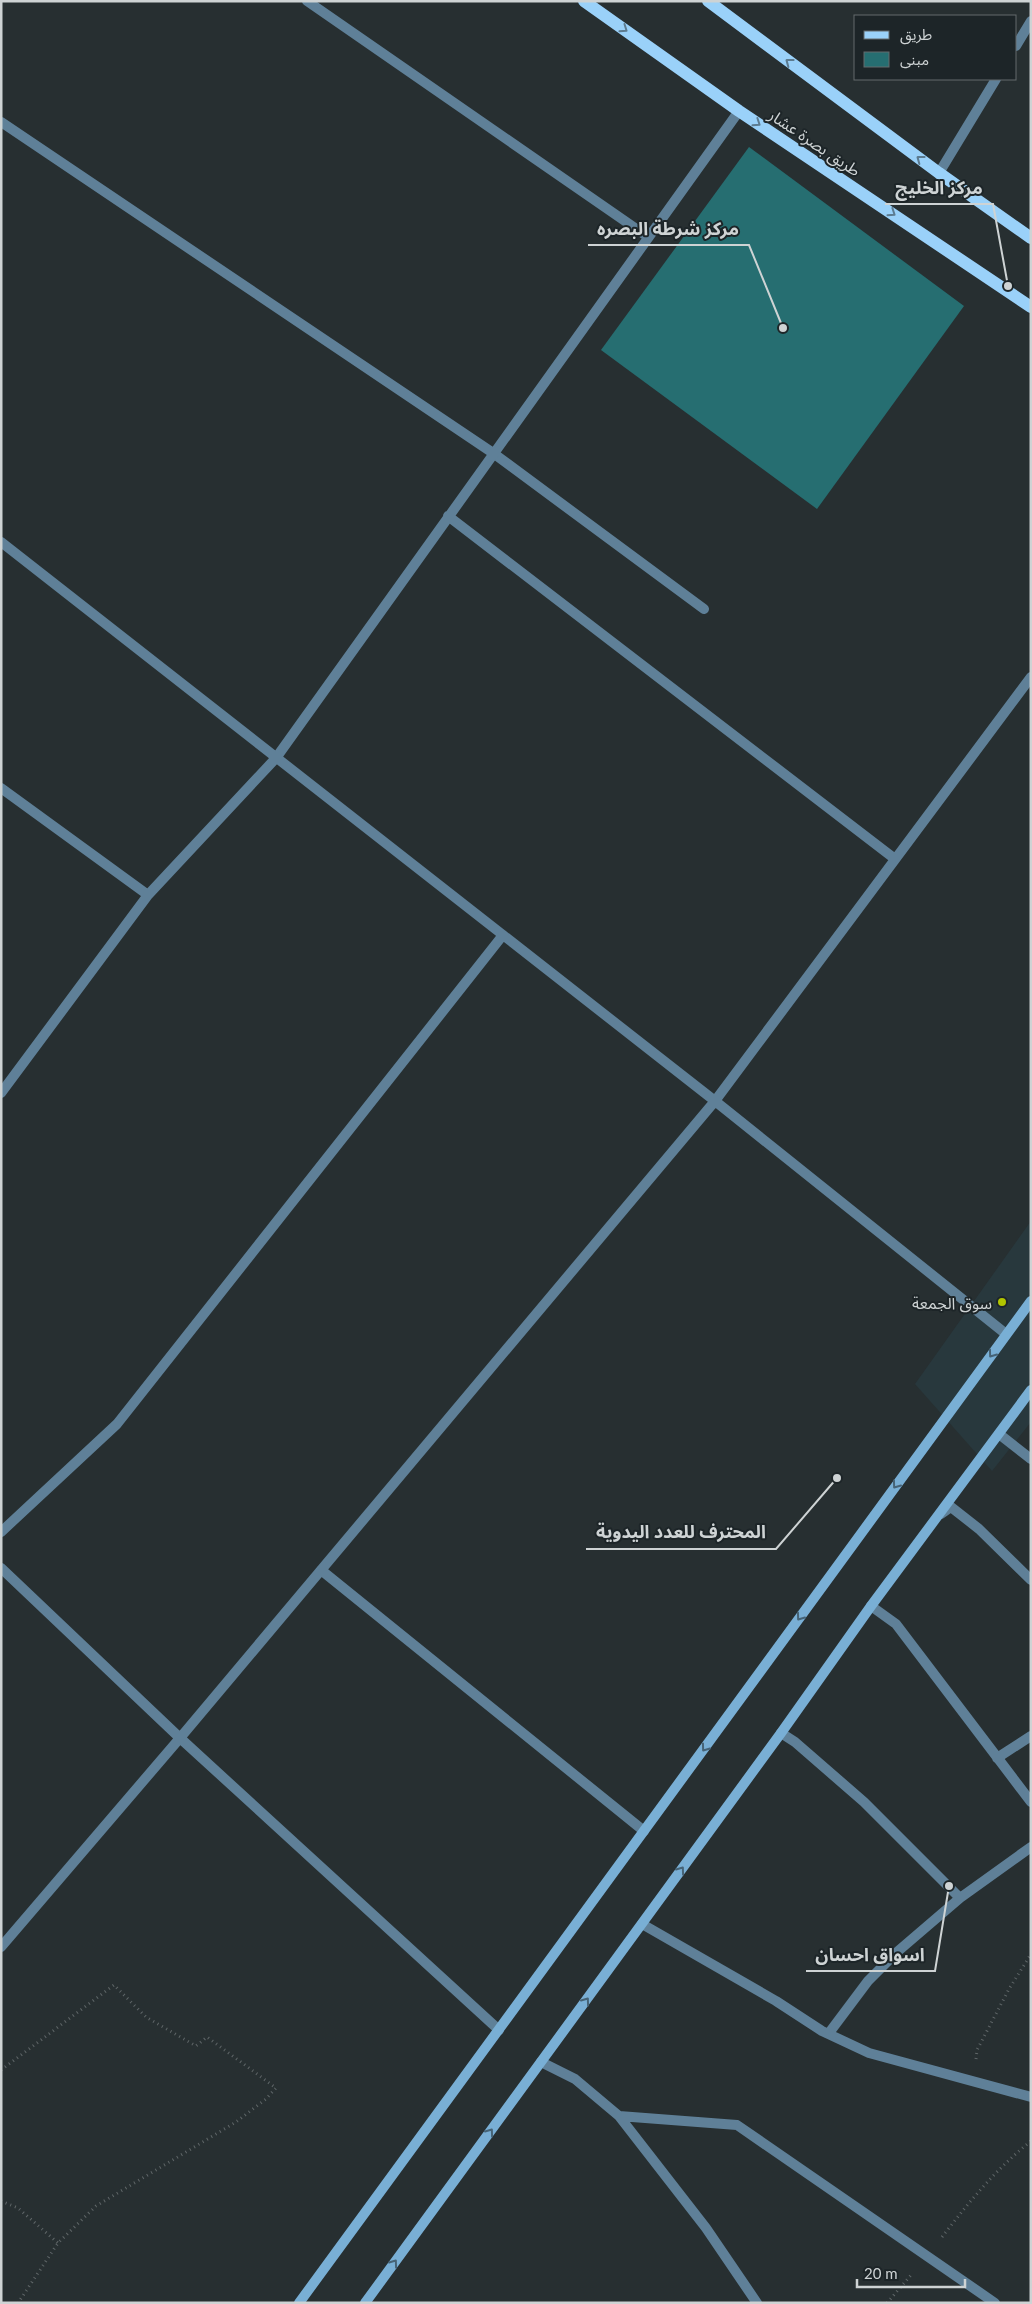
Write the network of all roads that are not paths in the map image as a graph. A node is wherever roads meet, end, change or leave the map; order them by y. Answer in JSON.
{"nodes":[{"id":1,"x":307,"y":1,"type":"edge"},
{"id":2,"x":584,"y":1,"type":"edge"},
{"id":3,"x":708,"y":1,"type":"edge"},
{"id":4,"x":1031,"y":21,"type":"edge"},
{"id":5,"x":1017,"y":44,"type":"edge"},
{"id":6,"x":995,"y":80,"type":"edge"},
{"id":7,"x":739,"y":111,"type":"junction"},
{"id":8,"x":1,"y":122,"type":"edge"},
{"id":9,"x":938,"y":174,"type":"junction"},
{"id":10,"x":648,"y":237,"type":"junction"},
{"id":11,"x":1031,"y":238,"type":"edge"},
{"id":12,"x":1031,"y":307,"type":"edge"},
{"id":13,"x":493,"y":453,"type":"junction"},
{"id":14,"x":448,"y":516,"type":"junction"},
{"id":15,"x":1,"y":542,"type":"edge"},
{"id":16,"x":704,"y":609,"type":"dead end"},
{"id":17,"x":1031,"y":677,"type":"edge"},
{"id":18,"x":276,"y":758,"type":"junction"},
{"id":19,"x":1,"y":788,"type":"edge"},
{"id":20,"x":895,"y":859,"type":"junction"},
{"id":21,"x":148,"y":895,"type":"junction"},
{"id":22,"x":503,"y":935,"type":"junction"},
{"id":23,"x":1,"y":1093,"type":"edge"},
{"id":24,"x":715,"y":1101,"type":"junction"},
{"id":25,"x":1031,"y":1301,"type":"edge"},
{"id":26,"x":1006,"y":1334,"type":"junction"},
{"id":27,"x":1031,"y":1390,"type":"edge"},
{"id":28,"x":999,"y":1434,"type":"junction"},
{"id":29,"x":1031,"y":1459,"type":"edge"},
{"id":30,"x":941,"y":1514,"type":"junction"},
{"id":31,"x":1,"y":1532,"type":"edge"},
{"id":32,"x":1,"y":1568,"type":"edge"},
{"id":33,"x":321,"y":1570,"type":"junction"},
{"id":34,"x":1031,"y":1580,"type":"edge"},
{"id":35,"x":871,"y":1606,"type":"junction"},
{"id":36,"x":781,"y":1733,"type":"junction"},
{"id":37,"x":1031,"y":1736,"type":"edge"},
{"id":38,"x":180,"y":1738,"type":"junction"},
{"id":39,"x":997,"y":1758,"type":"junction"},
{"id":40,"x":1031,"y":1802,"type":"edge"},
{"id":41,"x":644,"y":1831,"type":"junction"},
{"id":42,"x":1031,"y":1847,"type":"edge"},
{"id":43,"x":960,"y":1898,"type":"junction"},
{"id":44,"x":642,"y":1924,"type":"junction"},
{"id":45,"x":1,"y":1947,"type":"edge"},
{"id":46,"x":499,"y":2030,"type":"junction"},
{"id":47,"x":829,"y":2034,"type":"junction"},
{"id":48,"x":541,"y":2062,"type":"junction"},
{"id":49,"x":1031,"y":2097,"type":"edge"},
{"id":50,"x":619,"y":2116,"type":"junction"},
{"id":51,"x":299,"y":2303,"type":"edge"},
{"id":52,"x":365,"y":2303,"type":"edge"},
{"id":53,"x":757,"y":2303,"type":"edge"},
{"id":54,"x":995,"y":2303,"type":"edge"}],
"edges":[{"from":1,"to":10,"type":"street"},
{"from":2,"to":7,"type":"main road","name":"طريق بصرة عشار","one_way":true},
{"from":9,"to":3,"type":"main road","one_way":true},
{"from":4,"to":5,"type":"street"},
{"from":6,"to":9,"type":"street"},
{"from":7,"to":10,"type":"street"},
{"from":7,"to":12,"type":"main road","name":"طريق بصرة عشار","one_way":true},
{"from":8,"to":13,"type":"street"},
{"from":9,"to":11,"type":"main road"},
{"from":10,"to":13,"type":"street"},
{"from":13,"to":14,"type":"street"},
{"from":13,"to":16,"type":"street"},
{"from":14,"to":18,"type":"street"},
{"from":14,"to":20,"type":"street"},
{"from":15,"to":18,"type":"street"},
{"from":17,"to":20,"type":"street"},
{"from":18,"to":21,"type":"street"},
{"from":18,"to":22,"type":"street"},
{"from":19,"to":21,"type":"street"},
{"from":20,"to":24,"type":"street"},
{"from":21,"to":23,"type":"street"},
{"from":22,"to":24,"type":"street"},
{"from":22,"to":31,"type":"street"},
{"from":24,"to":26,"type":"street"},
{"from":24,"to":33,"type":"street"},
{"from":25,"to":26,"type":"street"},
{"from":26,"to":41,"type":"street","one_way":true},
{"from":27,"to":28,"type":"street"},
{"from":28,"to":29,"type":"street"},
{"from":28,"to":30,"type":"street"},
{"from":30,"to":34,"type":"street"},
{"from":30,"to":35,"type":"street"},
{"from":32,"to":38,"type":"street"},
{"from":33,"to":38,"type":"street"},
{"from":33,"to":41,"type":"street"},
{"from":35,"to":36,"type":"street"},
{"from":35,"to":39,"type":"street"},
{"from":36,"to":43,"type":"street"},
{"from":44,"to":36,"type":"street","one_way":true},
{"from":37,"to":39,"type":"street"},
{"from":38,"to":45,"type":"street"},
{"from":38,"to":46,"type":"street"},
{"from":39,"to":40,"type":"street"},
{"from":41,"to":46,"type":"street"},
{"from":42,"to":43,"type":"street"},
{"from":43,"to":47,"type":"street"},
{"from":44,"to":47,"type":"street"},
{"from":48,"to":44,"type":"street","one_way":true},
{"from":46,"to":51,"type":"street"},
{"from":47,"to":49,"type":"street"},
{"from":48,"to":50,"type":"street"},
{"from":52,"to":48,"type":"street","one_way":true},
{"from":50,"to":53,"type":"street"},
{"from":50,"to":54,"type":"street"}]}
